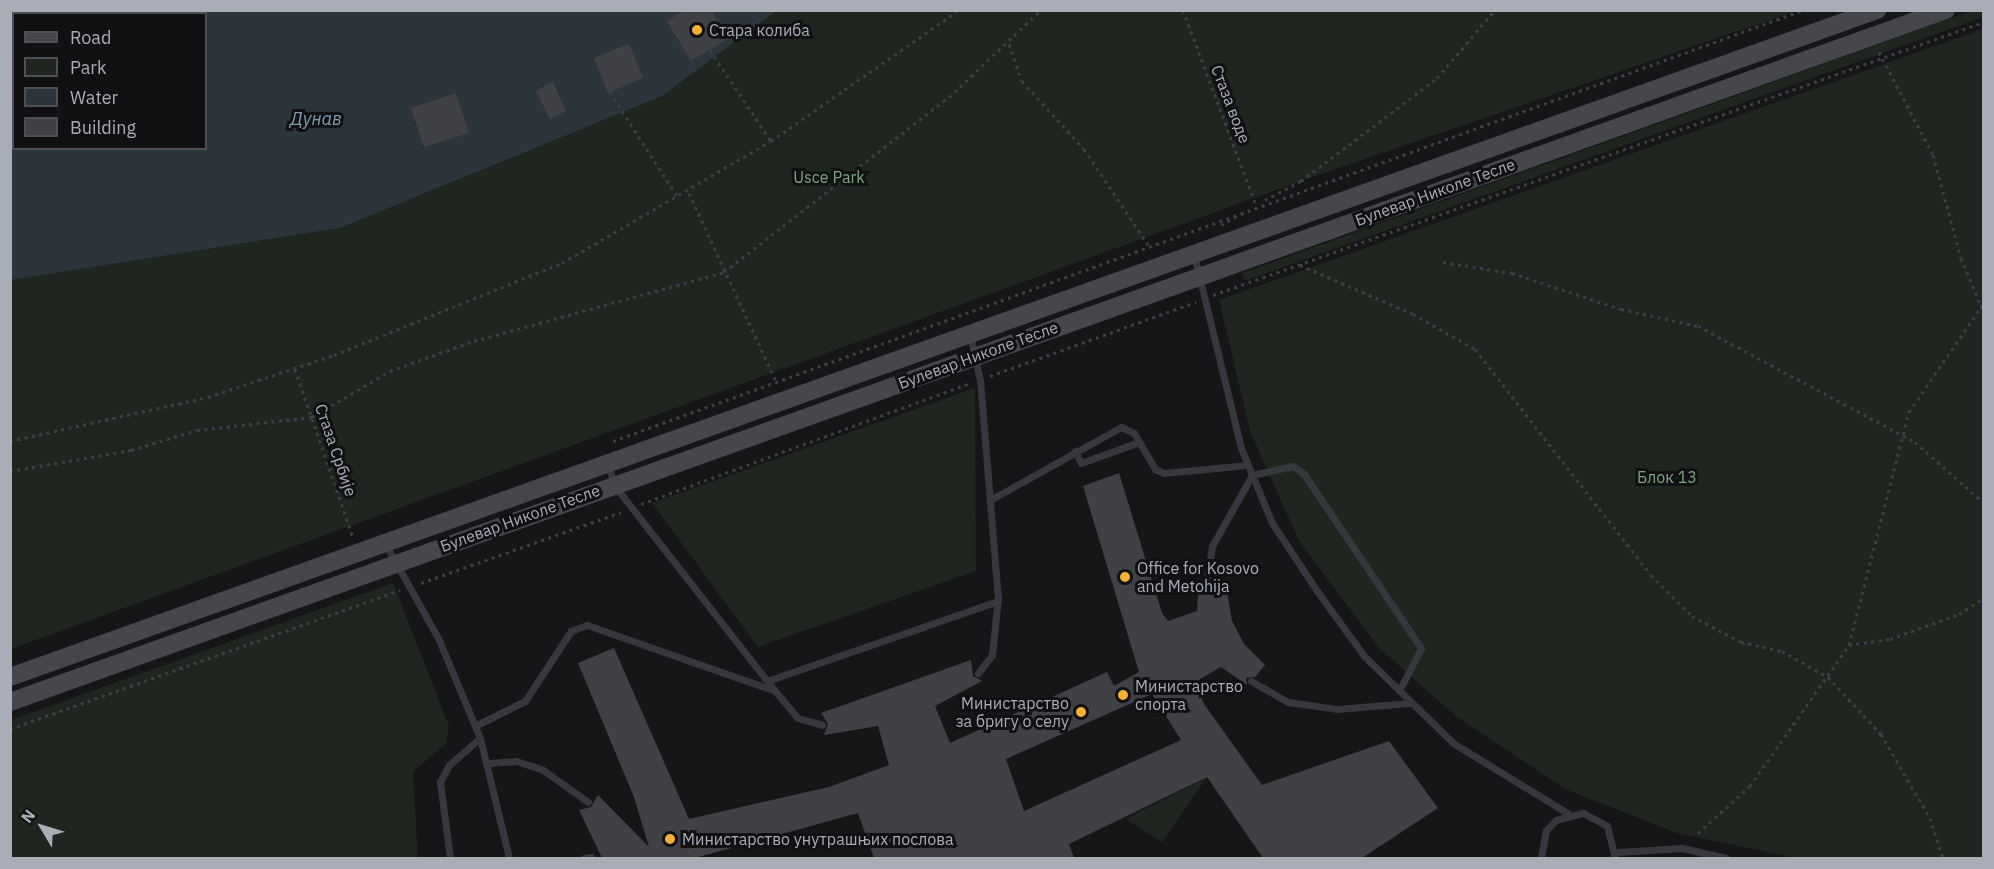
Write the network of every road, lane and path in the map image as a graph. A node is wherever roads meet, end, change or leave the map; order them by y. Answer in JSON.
{"nodes":[{"id":1,"x":959,"y":10,"type":"edge"},
{"id":2,"x":1041,"y":10,"type":"edge"},
{"id":3,"x":1183,"y":10,"type":"edge"},
{"id":4,"x":1495,"y":10,"type":"edge"},
{"id":5,"x":1803,"y":10,"type":"edge"},
{"id":6,"x":1877,"y":10,"type":"edge"},
{"id":7,"x":1946,"y":10,"type":"edge"},
{"id":8,"x":1983,"y":22,"type":"edge"},
{"id":9,"x":1872,"y":37,"type":"junction"},
{"id":10,"x":1009,"y":44,"type":"junction"},
{"id":11,"x":710,"y":50,"type":"dead end"},
{"id":12,"x":1882,"y":58,"type":"junction"},
{"id":13,"x":610,"y":92,"type":"dead end"},
{"id":14,"x":771,"y":141,"type":"junction"},
{"id":15,"x":689,"y":193,"type":"junction"},
{"id":16,"x":679,"y":199,"type":"junction"},
{"id":17,"x":1256,"y":205,"type":"junction"},
{"id":18,"x":1209,"y":232,"type":"dead end"},
{"id":19,"x":1149,"y":246,"type":"junction"},
{"id":20,"x":1194,"y":254,"type":"junction"},
{"id":21,"x":1443,"y":262,"type":"dead end"},
{"id":22,"x":1300,"y":265,"type":"junction"},
{"id":23,"x":724,"y":272,"type":"junction"},
{"id":24,"x":1199,"y":276,"type":"junction"},
{"id":25,"x":1204,"y":299,"type":"junction"},
{"id":26,"x":1983,"y":303,"type":"edge"},
{"id":27,"x":1978,"y":305,"type":"junction"},
{"id":28,"x":1983,"y":314,"type":"edge"},
{"id":29,"x":970,"y":334,"type":"junction"},
{"id":30,"x":975,"y":356,"type":"junction"},
{"id":31,"x":295,"y":369,"type":"junction"},
{"id":32,"x":980,"y":380,"type":"junction"},
{"id":33,"x":776,"y":381,"type":"junction"},
{"id":34,"x":312,"y":417,"type":"junction"},
{"id":35,"x":1902,"y":435,"type":"junction"},
{"id":36,"x":10,"y":441,"type":"edge"},
{"id":37,"x":1139,"y":442,"type":"junction"},
{"id":38,"x":606,"y":444,"type":"dead end"},
{"id":39,"x":1075,"y":451,"type":"junction"},
{"id":40,"x":608,"y":464,"type":"junction"},
{"id":41,"x":1248,"y":465,"type":"junction"},
{"id":42,"x":10,"y":471,"type":"edge"},
{"id":43,"x":1252,"y":475,"type":"junction"},
{"id":44,"x":614,"y":485,"type":"junction"},
{"id":45,"x":990,"y":500,"type":"junction"},
{"id":46,"x":1983,"y":503,"type":"edge"},
{"id":47,"x":632,"y":508,"type":"junction"},
{"id":48,"x":364,"y":532,"type":"dead end"},
{"id":49,"x":353,"y":538,"type":"junction"},
{"id":50,"x":342,"y":540,"type":"dead end"},
{"id":51,"x":386,"y":543,"type":"junction"},
{"id":52,"x":396,"y":562,"type":"junction"},
{"id":53,"x":1206,"y":581,"type":"dead end"},
{"id":54,"x":410,"y":586,"type":"junction"},
{"id":55,"x":1983,"y":598,"type":"edge"},
{"id":56,"x":998,"y":601,"type":"junction"},
{"id":57,"x":117,"y":639,"type":"junction"},
{"id":58,"x":1849,"y":645,"type":"junction"},
{"id":59,"x":126,"y":661,"type":"junction"},
{"id":60,"x":978,"y":673,"type":"dead end"},
{"id":61,"x":10,"y":677,"type":"edge"},
{"id":62,"x":1828,"y":677,"type":"junction"},
{"id":63,"x":767,"y":681,"type":"junction"},
{"id":64,"x":1251,"y":681,"type":"dead end"},
{"id":65,"x":775,"y":691,"type":"junction"},
{"id":66,"x":1399,"y":691,"type":"junction"},
{"id":67,"x":10,"y":702,"type":"edge"},
{"id":68,"x":1410,"y":704,"type":"junction"},
{"id":69,"x":822,"y":725,"type":"dead end"},
{"id":70,"x":475,"y":726,"type":"junction"},
{"id":71,"x":10,"y":729,"type":"edge"},
{"id":72,"x":480,"y":738,"type":"junction"},
{"id":73,"x":489,"y":763,"type":"junction"},
{"id":74,"x":588,"y":802,"type":"dead end"},
{"id":75,"x":1569,"y":814,"type":"junction"},
{"id":76,"x":1698,"y":833,"type":"dead end"},
{"id":77,"x":1616,"y":855,"type":"edge"},
{"id":78,"x":1701,"y":855,"type":"edge"},
{"id":79,"x":450,"y":858,"type":"edge"},
{"id":80,"x":509,"y":858,"type":"edge"},
{"id":81,"x":1541,"y":858,"type":"edge"},
{"id":82,"x":1726,"y":858,"type":"edge"},
{"id":83,"x":1943,"y":858,"type":"edge"}],
"edges":[{"from":1,"to":14,"type":"path"},
{"from":2,"to":10,"type":"path"},
{"from":3,"to":17,"type":"path","name":"Стаза воде"},
{"from":4,"to":17,"type":"path"},
{"from":5,"to":17,"type":"path"},
{"from":6,"to":20,"type":"main road","name":"Булевар Николе Тесле"},
{"from":7,"to":9,"type":"main road","name":"Булевар Николе Тесле"},
{"from":8,"to":12,"type":"path"},
{"from":9,"to":12,"type":"path"},
{"from":9,"to":24,"type":"main road","name":"Булевар Николе Тесле"},
{"from":10,"to":19,"type":"path"},
{"from":10,"to":23,"type":"path"},
{"from":11,"to":14,"type":"path"},
{"from":12,"to":22,"type":"path"},
{"from":12,"to":27,"type":"path"},
{"from":13,"to":16,"type":"path"},
{"from":14,"to":15,"type":"path"},
{"from":15,"to":16,"type":"path"},
{"from":15,"to":23,"type":"path"},
{"from":16,"to":31,"type":"path"},
{"from":17,"to":18,"type":"path"},
{"from":17,"to":19,"type":"path"},
{"from":19,"to":33,"type":"path"},
{"from":20,"to":24,"type":"lane"},
{"from":20,"to":29,"type":"main road","name":"Булевар Николе Тесле"},
{"from":21,"to":35,"type":"path"},
{"from":22,"to":25,"type":"path"},
{"from":22,"to":62,"type":"path"},
{"from":23,"to":33,"type":"path"},
{"from":23,"to":34,"type":"path"},
{"from":24,"to":25,"type":"lane"},
{"from":24,"to":30,"type":"main road","name":"Булевар Николе Тесле"},
{"from":25,"to":32,"type":"path"},
{"from":25,"to":41,"type":"lane"},
{"from":26,"to":27,"type":"path"},
{"from":27,"to":28,"type":"path"},
{"from":27,"to":35,"type":"path"},
{"from":29,"to":30,"type":"lane"},
{"from":29,"to":40,"type":"main road","name":"Булевар Николе Тесле"},
{"from":30,"to":32,"type":"lane"},
{"from":30,"to":44,"type":"main road","name":"Булевар Николе Тесле"},
{"from":31,"to":34,"type":"path","name":"Стаза Србије"},
{"from":31,"to":36,"type":"path"},
{"from":32,"to":45,"type":"lane"},
{"from":32,"to":47,"type":"path"},
{"from":33,"to":38,"type":"path"},
{"from":34,"to":42,"type":"path"},
{"from":34,"to":49,"type":"path","name":"Стаза Србије"},
{"from":35,"to":46,"type":"path"},
{"from":35,"to":58,"type":"path"},
{"from":37,"to":39,"type":"lane"},
{"from":37,"to":39,"type":"lane"},
{"from":37,"to":41,"type":"lane"},
{"from":39,"to":45,"type":"lane"},
{"from":40,"to":44,"type":"lane"},
{"from":40,"to":51,"type":"main road","name":"Булевар Николе Тесле"},
{"from":41,"to":43,"type":"lane"},
{"from":43,"to":53,"type":"lane"},
{"from":43,"to":66,"type":"lane"},
{"from":43,"to":66,"type":"lane"},
{"from":44,"to":47,"type":"lane"},
{"from":44,"to":52,"type":"main road","name":"Булевар Николе Тесле"},
{"from":45,"to":56,"type":"lane"},
{"from":47,"to":54,"type":"path"},
{"from":47,"to":63,"type":"lane"},
{"from":48,"to":49,"type":"path"},
{"from":49,"to":50,"type":"path"},
{"from":51,"to":52,"type":"lane"},
{"from":51,"to":57,"type":"main road","name":"Булевар Николе Тесле"},
{"from":52,"to":54,"type":"lane"},
{"from":52,"to":59,"type":"main road","name":"Булевар Николе Тесле"},
{"from":54,"to":70,"type":"lane"},
{"from":54,"to":71,"type":"path"},
{"from":55,"to":58,"type":"path"},
{"from":56,"to":60,"type":"lane"},
{"from":56,"to":63,"type":"lane"},
{"from":57,"to":59,"type":"lane"},
{"from":57,"to":61,"type":"main road","name":"Булевар Николе Тесле"},
{"from":58,"to":62,"type":"path"},
{"from":59,"to":67,"type":"main road","name":"Булевар Николе Тесле"},
{"from":62,"to":76,"type":"path"},
{"from":62,"to":83,"type":"path"},
{"from":63,"to":65,"type":"lane"},
{"from":64,"to":68,"type":"lane"},
{"from":65,"to":69,"type":"lane"},
{"from":65,"to":70,"type":"lane"},
{"from":66,"to":68,"type":"lane"},
{"from":68,"to":75,"type":"lane"},
{"from":70,"to":72,"type":"lane"},
{"from":72,"to":73,"type":"lane"},
{"from":72,"to":79,"type":"lane"},
{"from":73,"to":74,"type":"lane"},
{"from":73,"to":80,"type":"lane"},
{"from":75,"to":77,"type":"lane"},
{"from":75,"to":81,"type":"lane"},
{"from":77,"to":78,"type":"lane"},
{"from":78,"to":82,"type":"lane"}]}
